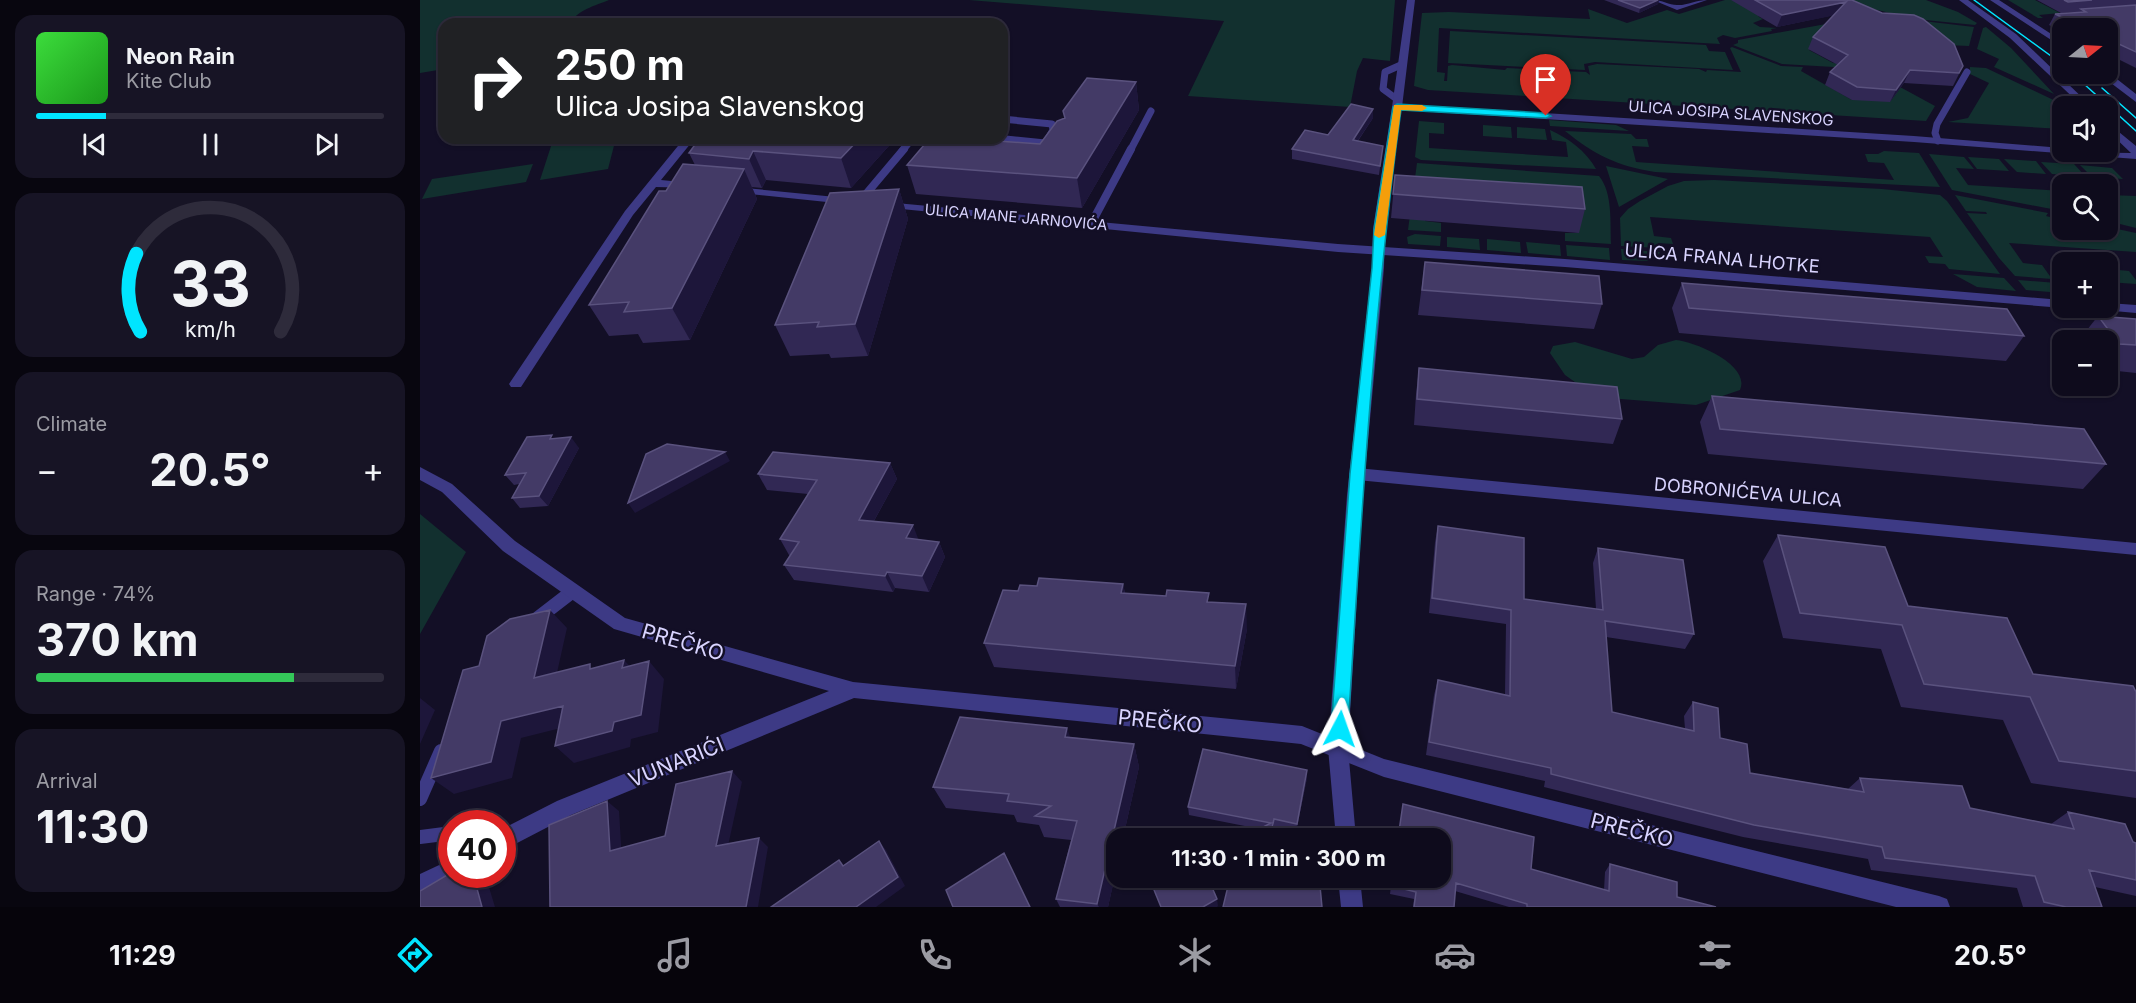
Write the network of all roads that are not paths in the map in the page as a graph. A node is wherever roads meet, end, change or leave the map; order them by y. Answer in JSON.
{"nodes":[{"id":1,"x":1411,"y":0,"type":"edge"},
{"id":2,"x":1657,"y":0,"type":"edge"},
{"id":3,"x":1703,"y":0,"type":"edge"},
{"id":4,"x":1963,"y":0,"type":"edge"},
{"id":5,"x":1994,"y":0,"type":"edge"},
{"id":6,"x":2052,"y":38,"type":"edge"},
{"id":7,"x":1403,"y":64,"type":"junction"},
{"id":8,"x":1967,"y":72,"type":"dead end"},
{"id":9,"x":2117,"y":84,"type":"edge"},
{"id":10,"x":2076,"y":96,"type":"edge"},
{"id":11,"x":2136,"y":99,"type":"edge"},
{"id":12,"x":1398,"y":103,"type":"junction"},
{"id":13,"x":1151,"y":111,"type":"dead end"},
{"id":14,"x":1008,"y":120,"type":"edge"},
{"id":15,"x":2118,"y":136,"type":"edge"},
{"id":16,"x":1008,"y":139,"type":"edge"},
{"id":17,"x":1938,"y":141,"type":"junction"},
{"id":18,"x":1046,"y":143,"type":"junction"},
{"id":19,"x":685,"y":144,"type":"edge"},
{"id":20,"x":908,"y":144,"type":"edge"},
{"id":21,"x":1065,"y":144,"type":"edge"},
{"id":22,"x":2052,"y":144,"type":"edge"},
{"id":23,"x":2005,"y":147,"type":"junction"},
{"id":24,"x":1040,"y":149,"type":"edge"},
{"id":25,"x":2052,"y":150,"type":"edge"},
{"id":26,"x":2118,"y":153,"type":"edge"},
{"id":27,"x":2136,"y":154,"type":"edge"},
{"id":28,"x":653,"y":183,"type":"junction"},
{"id":29,"x":699,"y":187,"type":"edge"},
{"id":30,"x":722,"y":189,"type":"edge"},
{"id":31,"x":858,"y":202,"type":"junction"},
{"id":32,"x":1091,"y":224,"type":"junction"},
{"id":33,"x":1379,"y":250,"type":"junction"},
{"id":34,"x":2052,"y":303,"type":"edge"},
{"id":35,"x":2118,"y":308,"type":"edge"},
{"id":36,"x":2136,"y":309,"type":"edge"},
{"id":37,"x":516,"y":384,"type":"dead end"},
{"id":38,"x":420,"y":473,"type":"edge"},
{"id":39,"x":1357,"y":474,"type":"junction"},
{"id":40,"x":2133,"y":553,"type":"edge"},
{"id":41,"x":573,"y":591,"type":"junction"},
{"id":42,"x":529,"y":625,"type":"edge"},
{"id":43,"x":853,"y":690,"type":"junction"},
{"id":44,"x":447,"y":736,"type":"edge"},
{"id":45,"x":1338,"y":748,"type":"junction"},
{"id":46,"x":420,"y":799,"type":"edge"},
{"id":47,"x":535,"y":824,"type":"junction"},
{"id":48,"x":516,"y":826,"type":"edge"},
{"id":49,"x":1345,"y":828,"type":"edge"},
{"id":50,"x":516,"y":834,"type":"edge"},
{"id":51,"x":438,"y":835,"type":"edge"},
{"id":52,"x":420,"y":837,"type":"edge"},
{"id":53,"x":438,"y":876,"type":"edge"},
{"id":54,"x":420,"y":886,"type":"edge"},
{"id":55,"x":1350,"y":888,"type":"edge"},
{"id":56,"x":1352,"y":907,"type":"edge"},
{"id":57,"x":1939,"y":907,"type":"edge"}],
"edges":[{"from":1,"to":7,"type":"street"},
{"from":2,"to":3,"type":"street"},
{"from":4,"to":10,"type":"street"},
{"from":5,"to":6,"type":"street"},
{"from":7,"to":12,"type":"street"},
{"from":7,"to":12,"type":"lane"},
{"from":8,"to":17,"type":"lane"},
{"from":9,"to":11,"type":"street"},
{"from":12,"to":17,"type":"street","name":"ULICA JOSIPA SLAVENSKOG"},
{"from":12,"to":33,"type":"street"},
{"from":13,"to":32,"type":"lane"},
{"from":14,"to":18,"type":"lane"},
{"from":15,"to":27,"type":"street"},
{"from":16,"to":18,"type":"lane"},
{"from":17,"to":23,"type":"street","name":"ULICA JOSIPA SLAVENSKOG"},
{"from":18,"to":21,"type":"lane"},
{"from":18,"to":24,"type":"lane"},
{"from":19,"to":28,"type":"street"},
{"from":20,"to":31,"type":"lane"},
{"from":22,"to":23,"type":"street"},
{"from":23,"to":25,"type":"street","name":"ULICA JOSIPA SLAVENSKOG"},
{"from":26,"to":27,"type":"street"},
{"from":28,"to":29,"type":"street"},
{"from":28,"to":37,"type":"street"},
{"from":30,"to":31,"type":"street","name":"ULICA MANE JARNOVIĆA"},
{"from":31,"to":32,"type":"street","name":"ULICA MANE JARNOVIĆA"},
{"from":32,"to":33,"type":"street","name":"ULICA MANE JARNOVIĆA"},
{"from":33,"to":34,"type":"street","name":"ULICA FRANA LHOTKE"},
{"from":33,"to":39,"type":"street"},
{"from":35,"to":36,"type":"street"},
{"from":38,"to":41,"type":"street","name":"PREČKO"},
{"from":39,"to":40,"type":"street","name":"DOBRONIĆEVA ULICA"},
{"from":39,"to":45,"type":"street"},
{"from":41,"to":42,"type":"lane"},
{"from":41,"to":43,"type":"street","name":"PREČKO"},
{"from":43,"to":45,"type":"street","name":"PREČKO"},
{"from":43,"to":47,"type":"street","name":"VUNARIĆI"},
{"from":44,"to":46,"type":"lane"},
{"from":45,"to":49,"type":"street"},
{"from":45,"to":57,"type":"street","name":"PREČKO"},
{"from":47,"to":48,"type":"lane"},
{"from":47,"to":50,"type":"street","name":"VUNARIĆI"},
{"from":51,"to":52,"type":"lane"},
{"from":53,"to":54,"type":"street"},
{"from":55,"to":56,"type":"street"}]}
